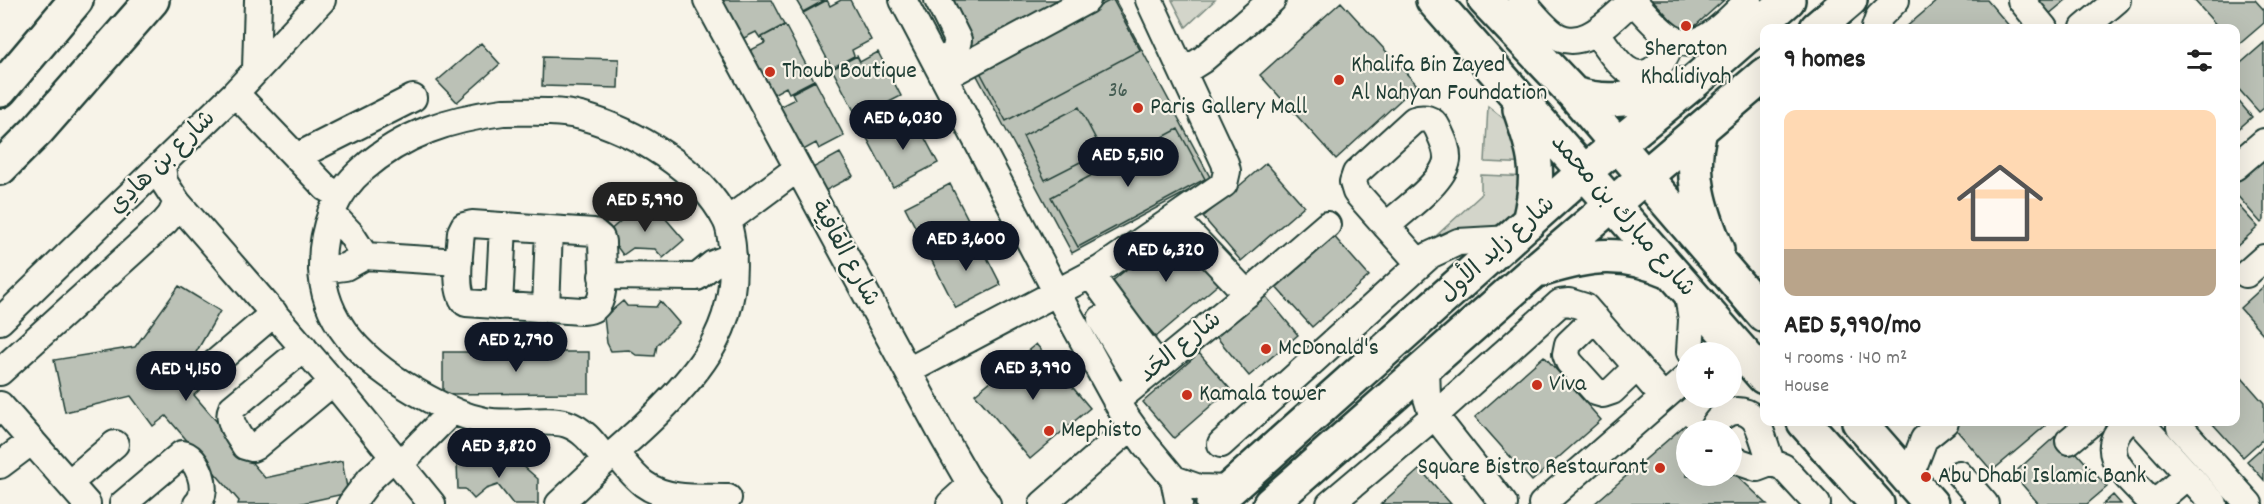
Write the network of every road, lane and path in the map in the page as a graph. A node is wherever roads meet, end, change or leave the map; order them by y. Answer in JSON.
{"nodes":[{"id":1,"x":76,"y":0,"type":"edge"},
{"id":2,"x":152,"y":0,"type":"edge"},
{"id":3,"x":258,"y":0,"type":"edge"},
{"id":4,"x":322,"y":0,"type":"edge"},
{"id":5,"x":707,"y":0,"type":"edge"},
{"id":6,"x":903,"y":0,"type":"edge"},
{"id":7,"x":938,"y":0,"type":"edge"},
{"id":8,"x":1087,"y":0,"type":"edge"},
{"id":9,"x":1149,"y":0,"type":"edge"},
{"id":10,"x":1272,"y":0,"type":"edge"},
{"id":11,"x":1433,"y":0,"type":"edge"},
{"id":12,"x":1485,"y":0,"type":"edge"},
{"id":13,"x":1521,"y":0,"type":"edge"},
{"id":14,"x":1633,"y":0,"type":"edge"},
{"id":15,"x":1749,"y":0,"type":"edge"},
{"id":16,"x":1788,"y":0,"type":"edge"},
{"id":17,"x":1850,"y":0,"type":"edge"},
{"id":18,"x":2021,"y":0,"type":"edge"},
{"id":19,"x":2117,"y":0,"type":"edge"},
{"id":20,"x":1760,"y":24,"type":"edge"},
{"id":21,"x":1760,"y":24,"type":"edge"},
{"id":22,"x":1823,"y":24,"type":"edge"},
{"id":23,"x":2041,"y":24,"type":"edge"},
{"id":24,"x":2089,"y":24,"type":"edge"},
{"id":25,"x":1666,"y":27,"type":"junction"},
{"id":26,"x":1596,"y":32,"type":"junction"},
{"id":27,"x":256,"y":69,"type":"junction"},
{"id":28,"x":941,"y":70,"type":"junction"},
{"id":29,"x":1183,"y":72,"type":"junction"},
{"id":30,"x":1760,"y":78,"type":"edge"},
{"id":31,"x":1695,"y":81,"type":"junction"},
{"id":32,"x":0,"y":90,"type":"edge"},
{"id":33,"x":235,"y":93,"type":"junction"},
{"id":34,"x":1515,"y":93,"type":"junction"},
{"id":35,"x":1574,"y":94,"type":"junction"},
{"id":36,"x":429,"y":128,"type":"junction"},
{"id":37,"x":1700,"y":131,"type":"junction"},
{"id":38,"x":2264,"y":142,"type":"edge"},
{"id":39,"x":1617,"y":144,"type":"junction"},
{"id":40,"x":296,"y":157,"type":"junction"},
{"id":41,"x":2240,"y":163,"type":"edge"},
{"id":42,"x":162,"y":165,"type":"junction"},
{"id":43,"x":0,"y":168,"type":"edge"},
{"id":44,"x":798,"y":168,"type":"junction"},
{"id":45,"x":1583,"y":173,"type":"junction"},
{"id":46,"x":1644,"y":178,"type":"junction"},
{"id":47,"x":177,"y":202,"type":"junction"},
{"id":48,"x":335,"y":205,"type":"junction"},
{"id":49,"x":1613,"y":205,"type":"junction"},
{"id":50,"x":1176,"y":219,"type":"junction"},
{"id":51,"x":727,"y":221,"type":"junction"},
{"id":52,"x":1327,"y":225,"type":"dead end"},
{"id":53,"x":1386,"y":225,"type":"dead end"},
{"id":54,"x":503,"y":226,"type":"junction"},
{"id":55,"x":549,"y":229,"type":"junction"},
{"id":56,"x":1520,"y":231,"type":"junction"},
{"id":57,"x":365,"y":256,"type":"junction"},
{"id":58,"x":733,"y":256,"type":"junction"},
{"id":59,"x":459,"y":262,"type":"junction"},
{"id":60,"x":1419,"y":263,"type":"junction"},
{"id":61,"x":322,"y":270,"type":"junction"},
{"id":62,"x":1533,"y":272,"type":"junction"},
{"id":63,"x":1726,"y":272,"type":"junction"},
{"id":64,"x":1091,"y":275,"type":"junction"},
{"id":65,"x":602,"y":276,"type":"junction"},
{"id":66,"x":697,"y":277,"type":"junction"},
{"id":67,"x":1679,"y":280,"type":"junction"},
{"id":68,"x":1057,"y":293,"type":"junction"},
{"id":69,"x":1246,"y":294,"type":"junction"},
{"id":70,"x":732,"y":295,"type":"junction"},
{"id":71,"x":499,"y":306,"type":"junction"},
{"id":72,"x":546,"y":309,"type":"junction"},
{"id":73,"x":1760,"y":310,"type":"edge"},
{"id":74,"x":274,"y":313,"type":"junction"},
{"id":75,"x":1595,"y":318,"type":"junction"},
{"id":76,"x":1101,"y":319,"type":"dead end"},
{"id":77,"x":0,"y":321,"type":"edge"},
{"id":78,"x":1691,"y":342,"type":"edge"},
{"id":79,"x":304,"y":348,"type":"junction"},
{"id":80,"x":214,"y":364,"type":"dead end"},
{"id":81,"x":1426,"y":366,"type":"junction"},
{"id":82,"x":1636,"y":367,"type":"junction"},
{"id":83,"x":908,"y":371,"type":"junction"},
{"id":84,"x":0,"y":372,"type":"edge"},
{"id":85,"x":1752,"y":373,"type":"edge"},
{"id":86,"x":1149,"y":374,"type":"junction"},
{"id":87,"x":333,"y":382,"type":"junction"},
{"id":88,"x":1676,"y":384,"type":"edge"},
{"id":89,"x":1663,"y":397,"type":"junction"},
{"id":90,"x":1274,"y":398,"type":"junction"},
{"id":91,"x":1116,"y":401,"type":"junction"},
{"id":92,"x":0,"y":405,"type":"edge"},
{"id":93,"x":452,"y":411,"type":"junction"},
{"id":94,"x":1434,"y":416,"type":"junction"},
{"id":95,"x":1718,"y":420,"type":"edge"},
{"id":96,"x":1808,"y":426,"type":"edge"},
{"id":97,"x":1940,"y":426,"type":"edge"},
{"id":98,"x":2087,"y":426,"type":"edge"},
{"id":99,"x":2123,"y":426,"type":"edge"},
{"id":100,"x":2144,"y":426,"type":"edge"},
{"id":101,"x":1131,"y":427,"type":"junction"},
{"id":102,"x":2180,"y":427,"type":"dead end"},
{"id":103,"x":1870,"y":433,"type":"edge"},
{"id":104,"x":1924,"y":439,"type":"junction"},
{"id":105,"x":32,"y":441,"type":"junction"},
{"id":106,"x":2069,"y":441,"type":"dead end"},
{"id":107,"x":115,"y":444,"type":"dead end"},
{"id":108,"x":1221,"y":444,"type":"dead end"},
{"id":109,"x":1270,"y":453,"type":"junction"},
{"id":110,"x":610,"y":456,"type":"junction"},
{"id":111,"x":1768,"y":461,"type":"junction"},
{"id":112,"x":399,"y":463,"type":"junction"},
{"id":113,"x":1742,"y":463,"type":"edge"},
{"id":114,"x":0,"y":465,"type":"edge"},
{"id":115,"x":2220,"y":471,"type":"junction"},
{"id":116,"x":1959,"y":474,"type":"dead end"},
{"id":117,"x":1909,"y":478,"type":"junction"},
{"id":118,"x":1174,"y":479,"type":"junction"},
{"id":119,"x":69,"y":483,"type":"junction"},
{"id":120,"x":2201,"y":489,"type":"edge"},
{"id":121,"x":979,"y":495,"type":"edge"},
{"id":122,"x":1222,"y":496,"type":"edge"},
{"id":123,"x":728,"y":498,"type":"dead end"},
{"id":124,"x":424,"y":501,"type":"edge"},
{"id":125,"x":1552,"y":501,"type":"edge"},
{"id":126,"x":352,"y":503,"type":"edge"},
{"id":127,"x":87,"y":504,"type":"edge"},
{"id":128,"x":123,"y":504,"type":"edge"},
{"id":129,"x":197,"y":504,"type":"edge"},
{"id":130,"x":560,"y":504,"type":"edge"},
{"id":131,"x":950,"y":504,"type":"edge"},
{"id":132,"x":1043,"y":504,"type":"edge"},
{"id":133,"x":1179,"y":504,"type":"edge"},
{"id":134,"x":1270,"y":504,"type":"edge"},
{"id":135,"x":1330,"y":504,"type":"edge"},
{"id":136,"x":1504,"y":504,"type":"edge"},
{"id":137,"x":1817,"y":504,"type":"edge"},
{"id":138,"x":1877,"y":504,"type":"edge"},
{"id":139,"x":1931,"y":504,"type":"edge"},
{"id":140,"x":1985,"y":504,"type":"edge"},
{"id":141,"x":2153,"y":504,"type":"edge"},
{"id":142,"x":2249,"y":504,"type":"edge"}],
"edges":[{"from":1,"to":32,"type":"main road"},
{"from":2,"to":43,"type":"main road"},
{"from":3,"to":27,"type":"street"},
{"from":4,"to":27,"type":"street","name":"شارع بن هادِي"},
{"from":5,"to":44,"type":"street","name":"شارع القافِية"},
{"from":6,"to":28,"type":"street"},
{"from":7,"to":28,"type":"street"},
{"from":8,"to":28,"type":"street"},
{"from":9,"to":29,"type":"street"},
{"from":10,"to":29,"type":"street"},
{"from":11,"to":34,"type":"main road","name":"شارع مبارك بن محمد"},
{"from":12,"to":35,"type":"main road","name":"شارع مبارك بن محمد"},
{"from":13,"to":26,"type":"street"},
{"from":14,"to":25,"type":"street"},
{"from":14,"to":26,"type":"street"},
{"from":15,"to":25,"type":"street"},
{"from":16,"to":20,"type":"main road","name":"شارع زايد الأول"},
{"from":17,"to":22,"type":"main road"},
{"from":18,"to":23,"type":"street"},
{"from":19,"to":24,"type":"street"},
{"from":21,"to":31,"type":"main road","name":"شارع زايد الأول"},
{"from":25,"to":26,"type":"street"},
{"from":27,"to":33,"type":"street","name":"شارع بن هادِي"},
{"from":28,"to":68,"type":"street"},
{"from":29,"to":50,"type":"street"},
{"from":30,"to":37,"type":"main road","name":"شارع زايد الأول"},
{"from":31,"to":35,"type":"main road"},
{"from":31,"to":39,"type":"main road","name":"شارع زايد الأول"},
{"from":33,"to":40,"type":"street"},
{"from":33,"to":42,"type":"street","name":"شارع بن هادِي"},
{"from":34,"to":45,"type":"main road","name":"شارع مبارك بن محمد"},
{"from":34,"to":56,"type":"main road"},
{"from":35,"to":39,"type":"main road","name":"شارع مبارك بن محمد"},
{"from":36,"to":40,"type":"street"},
{"from":36,"to":48,"type":"street"},
{"from":36,"to":51,"type":"street"},
{"from":37,"to":46,"type":"main road","name":"شارع زايد الأول"},
{"from":37,"to":63,"type":"main road"},
{"from":38,"to":41,"type":"street"},
{"from":39,"to":45,"type":"main road","name":"شارع زايد الأول"},
{"from":39,"to":46,"type":"main road","name":"شارع مبارك بن محمد"},
{"from":40,"to":48,"type":"street"},
{"from":42,"to":47,"type":"street"},
{"from":42,"to":77,"type":"street","name":"شارع بن هادِي"},
{"from":44,"to":51,"type":"street"},
{"from":44,"to":83,"type":"street","name":"شارع القافِية"},
{"from":45,"to":49,"type":"main road","name":"شارع مبارك بن محمد"},
{"from":45,"to":56,"type":"main road","name":"شارع زايد الأول"},
{"from":46,"to":49,"type":"main road","name":"شارع زايد الأول"},
{"from":46,"to":63,"type":"main road","name":"شارع مبارك بن محمد"},
{"from":47,"to":74,"type":"street"},
{"from":47,"to":84,"type":"street"},
{"from":48,"to":57,"type":"street"},
{"from":48,"to":61,"type":"street"},
{"from":49,"to":62,"type":"main road","name":"شارع زايد الأول"},
{"from":49,"to":67,"type":"main road","name":"شارع مبارك بن محمد"},
{"from":50,"to":64,"type":"street"},
{"from":50,"to":69,"type":"street"},
{"from":51,"to":58,"type":"street"},
{"from":52,"to":69,"type":"street","name":"شارع الحَد"},
{"from":53,"to":60,"type":"street"},
{"from":54,"to":55,"type":"street"},
{"from":54,"to":59,"type":"street"},
{"from":54,"to":71,"type":"street"},
{"from":55,"to":65,"type":"street"},
{"from":55,"to":72,"type":"street"},
{"from":56,"to":60,"type":"street"},
{"from":56,"to":109,"type":"main road","name":"شارع زايد الأول"},
{"from":57,"to":59,"type":"street"},
{"from":57,"to":61,"type":"street"},
{"from":58,"to":66,"type":"street"},
{"from":58,"to":70,"type":"street"},
{"from":59,"to":71,"type":"street"},
{"from":60,"to":90,"type":"street"},
{"from":61,"to":93,"type":"street"},
{"from":62,"to":67,"type":"main road"},
{"from":62,"to":81,"type":"main road","name":"شارع زايد الأول"},
{"from":63,"to":73,"type":"main road","name":"شارع مبارك بن محمد"},
{"from":64,"to":68,"type":"street"},
{"from":64,"to":86,"type":"street"},
{"from":65,"to":66,"type":"street"},
{"from":65,"to":72,"type":"street"},
{"from":66,"to":70,"type":"street"},
{"from":67,"to":78,"type":"street"},
{"from":67,"to":85,"type":"main road","name":"شارع مبارك بن محمد"},
{"from":68,"to":83,"type":"street"},
{"from":68,"to":91,"type":"street"},
{"from":69,"to":86,"type":"street","name":"شارع الحَد"},
{"from":70,"to":110,"type":"street"},
{"from":71,"to":72,"type":"street"},
{"from":74,"to":79,"type":"street"},
{"from":74,"to":80,"type":"street"},
{"from":75,"to":82,"type":"street"},
{"from":75,"to":82,"type":"street"},
{"from":75,"to":94,"type":"street"},
{"from":76,"to":86,"type":"street"},
{"from":79,"to":87,"type":"street"},
{"from":79,"to":87,"type":"street"},
{"from":81,"to":94,"type":"street"},
{"from":81,"to":134,"type":"main road","name":"شارع زايد الأول"},
{"from":82,"to":89,"type":"street"},
{"from":83,"to":121,"type":"street","name":"شارع القافِية"},
{"from":86,"to":91,"type":"street","name":"شارع الحَد"},
{"from":87,"to":112,"type":"street"},
{"from":88,"to":89,"type":"street"},
{"from":89,"to":125,"type":"street"},
{"from":90,"to":108,"type":"street"},
{"from":90,"to":109,"type":"street"},
{"from":91,"to":101,"type":"street"},
{"from":92,"to":105,"type":"street"},
{"from":93,"to":110,"type":"street"},
{"from":93,"to":112,"type":"street"},
{"from":94,"to":135,"type":"street"},
{"from":94,"to":136,"type":"street"},
{"from":95,"to":111,"type":"street"},
{"from":96,"to":138,"type":"main road"},
{"from":97,"to":104,"type":"street"},
{"from":98,"to":106,"type":"street"},
{"from":99,"to":141,"type":"street"},
{"from":100,"to":120,"type":"street"},
{"from":101,"to":118,"type":"street"},
{"from":101,"to":132,"type":"street"},
{"from":102,"to":115,"type":"street"},
{"from":103,"to":104,"type":"street"},
{"from":103,"to":117,"type":"main road"},
{"from":104,"to":117,"type":"street"},
{"from":105,"to":114,"type":"street"},
{"from":105,"to":119,"type":"street"},
{"from":107,"to":119,"type":"street"},
{"from":109,"to":122,"type":"main road","name":"شارع زايد الأول"},
{"from":110,"to":123,"type":"street"},
{"from":110,"to":130,"type":"street"},
{"from":111,"to":113,"type":"street"},
{"from":111,"to":137,"type":"street"},
{"from":112,"to":124,"type":"street"},
{"from":112,"to":126,"type":"street"},
{"from":115,"to":120,"type":"street"},
{"from":115,"to":142,"type":"street"},
{"from":116,"to":140,"type":"street"},
{"from":117,"to":139,"type":"main road"},
{"from":118,"to":122,"type":"street"},
{"from":118,"to":133,"type":"street"},
{"from":119,"to":127,"type":"street"},
{"from":120,"to":141,"type":"street"},
{"from":121,"to":131,"type":"street"},
{"from":128,"to":129,"type":"street"}]}
